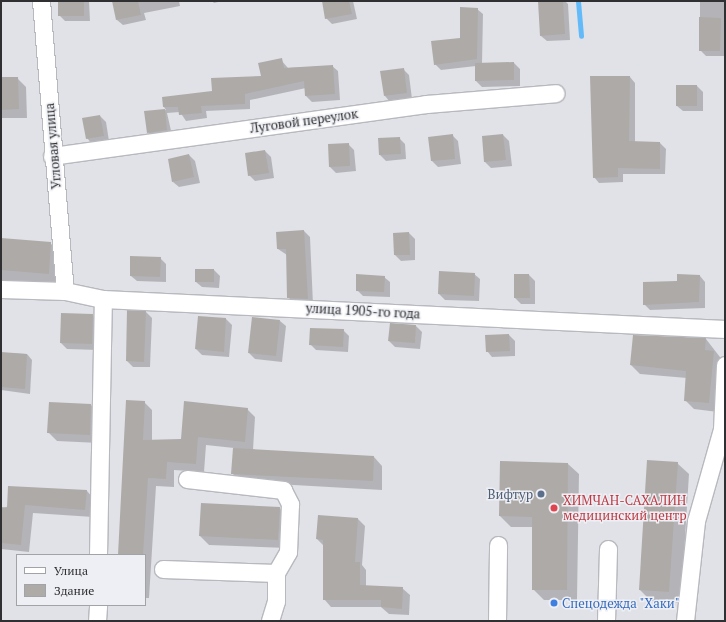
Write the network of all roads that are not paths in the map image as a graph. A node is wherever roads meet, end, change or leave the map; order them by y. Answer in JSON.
{"nodes":[{"id":1,"x":41,"y":1,"type":"edge"},
{"id":2,"x":556,"y":94,"type":"dead end"},
{"id":3,"x":52,"y":156,"type":"junction"},
{"id":4,"x":1,"y":289,"type":"edge"},
{"id":5,"x":65,"y":291,"type":"junction"},
{"id":6,"x":103,"y":299,"type":"junction"},
{"id":7,"x":725,"y":330,"type":"edge"},
{"id":8,"x":725,"y":366,"type":"edge"},
{"id":9,"x":186,"y":479,"type":"dead end"},
{"id":10,"x":498,"y":545,"type":"dead end"},
{"id":11,"x":608,"y":549,"type":"dead end"},
{"id":12,"x":98,"y":554,"type":"edge"},
{"id":13,"x":163,"y":569,"type":"dead end"},
{"id":14,"x":276,"y":573,"type":"junction"},
{"id":15,"x":98,"y":606,"type":"edge"},
{"id":16,"x":97,"y":621,"type":"edge"},
{"id":17,"x":270,"y":621,"type":"edge"},
{"id":18,"x":497,"y":621,"type":"edge"},
{"id":19,"x":606,"y":621,"type":"edge"},
{"id":20,"x":685,"y":621,"type":"edge"}],
"edges":[{"from":1,"to":3,"type":"street","name":"Угловая улица"},
{"from":2,"to":3,"type":"street","name":"Луговой переулок"},
{"from":3,"to":5,"type":"street","name":"Угловая улица"},
{"from":4,"to":5,"type":"street","name":"улица 1905-го года"},
{"from":5,"to":6,"type":"street","name":"улица 1905-го года"},
{"from":6,"to":7,"type":"street","name":"улица 1905-го года"},
{"from":6,"to":12,"type":"street"},
{"from":8,"to":20,"type":"street"},
{"from":9,"to":14,"type":"street"},
{"from":10,"to":18,"type":"street"},
{"from":11,"to":19,"type":"street"},
{"from":13,"to":14,"type":"street"},
{"from":14,"to":17,"type":"street"},
{"from":15,"to":16,"type":"street"}]}
